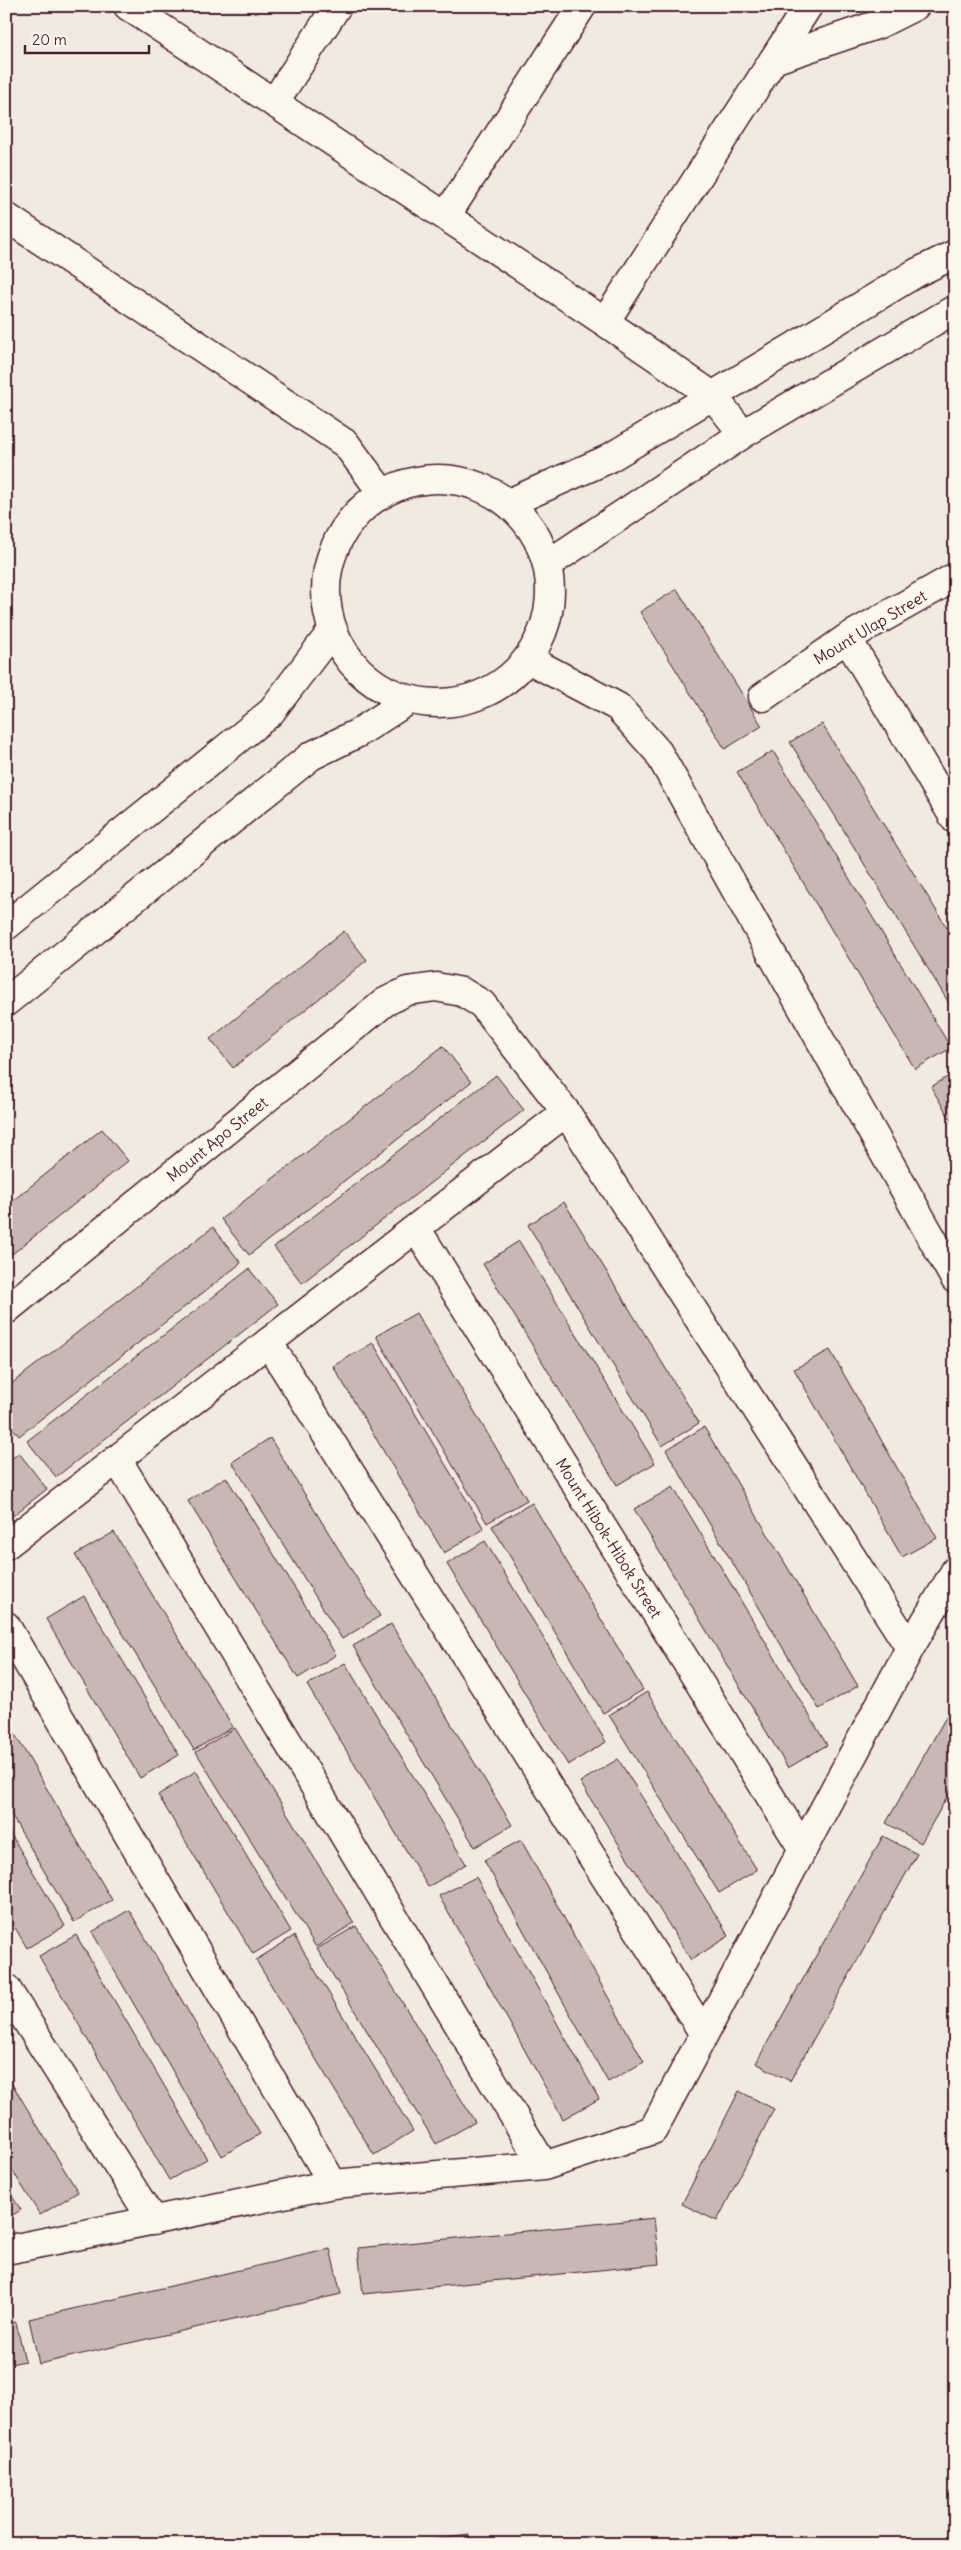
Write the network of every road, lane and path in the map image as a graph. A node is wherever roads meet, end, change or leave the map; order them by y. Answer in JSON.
{"nodes":[{"id":1,"x":128,"y":6,"type":"edge"},
{"id":2,"x":337,"y":6,"type":"edge"},
{"id":3,"x":582,"y":6,"type":"edge"},
{"id":4,"x":808,"y":6,"type":"edge"},
{"id":5,"x":915,"y":6,"type":"edge"},
{"id":6,"x":773,"y":60,"type":"junction"},
{"id":7,"x":274,"y":103,"type":"junction"},
{"id":8,"x":446,"y":216,"type":"junction"},
{"id":9,"x":6,"y":217,"type":"edge"},
{"id":10,"x":955,"y":254,"type":"edge"},
{"id":11,"x":955,"y":309,"type":"edge"},
{"id":12,"x":605,"y":322,"type":"junction"},
{"id":13,"x":713,"y":396,"type":"junction"},
{"id":14,"x":743,"y":434,"type":"junction"},
{"id":15,"x":383,"y":494,"type":"junction"},
{"id":16,"x":509,"y":503,"type":"junction"},
{"id":17,"x":548,"y":564,"type":"junction"},
{"id":18,"x":955,"y":578,"type":"edge"},
{"id":19,"x":332,"y":631,"type":"junction"},
{"id":20,"x":847,"y":638,"type":"junction"},
{"id":21,"x":528,"y":658,"type":"junction"},
{"id":22,"x":763,"y":697,"type":"dead end"},
{"id":23,"x":409,"y":700,"type":"junction"},
{"id":24,"x":953,"y":813,"type":"edge"},
{"id":25,"x":6,"y":926,"type":"edge"},
{"id":26,"x":6,"y":1002,"type":"edge"},
{"id":27,"x":566,"y":1112,"type":"junction"},
{"id":28,"x":416,"y":1228,"type":"junction"},
{"id":29,"x":955,"y":1279,"type":"edge"},
{"id":30,"x":6,"y":1310,"type":"edge"},
{"id":31,"x":268,"y":1342,"type":"junction"},
{"id":32,"x":117,"y":1459,"type":"junction"},
{"id":33,"x":6,"y":1545,"type":"edge"},
{"id":34,"x":955,"y":1571,"type":"edge"},
{"id":35,"x":6,"y":1626,"type":"edge"},
{"id":36,"x":910,"y":1648,"type":"junction"},
{"id":37,"x":803,"y":1849,"type":"junction"},
{"id":38,"x":6,"y":1988,"type":"edge"},
{"id":39,"x":704,"y":2034,"type":"junction"},
{"id":40,"x":544,"y":2166,"type":"junction"},
{"id":41,"x":333,"y":2184,"type":"junction"},
{"id":42,"x":153,"y":2221,"type":"junction"},
{"id":43,"x":6,"y":2250,"type":"edge"}],
"edges":[{"from":1,"to":7,"type":"street"},
{"from":2,"to":7,"type":"street"},
{"from":3,"to":8,"type":"street"},
{"from":4,"to":6,"type":"street"},
{"from":5,"to":6,"type":"street"},
{"from":6,"to":12,"type":"street"},
{"from":7,"to":8,"type":"street"},
{"from":8,"to":12,"type":"street"},
{"from":9,"to":15,"type":"street"},
{"from":10,"to":13,"type":"street"},
{"from":11,"to":14,"type":"street"},
{"from":12,"to":13,"type":"street"},
{"from":13,"to":14,"type":"street"},
{"from":13,"to":16,"type":"street"},
{"from":14,"to":17,"type":"street"},
{"from":15,"to":16,"type":"street"},
{"from":15,"to":19,"type":"street"},
{"from":16,"to":17,"type":"street"},
{"from":17,"to":21,"type":"street"},
{"from":18,"to":20,"type":"street","name":"Mount Ulap Street"},
{"from":19,"to":23,"type":"street"},
{"from":19,"to":25,"type":"street"},
{"from":20,"to":22,"type":"street","name":"Mount Ulap Street"},
{"from":20,"to":24,"type":"street"},
{"from":21,"to":23,"type":"street"},
{"from":21,"to":29,"type":"street"},
{"from":23,"to":26,"type":"street"},
{"from":27,"to":28,"type":"street"},
{"from":27,"to":30,"type":"street","name":"Mount Apo Street"},
{"from":27,"to":36,"type":"street","name":"Mount Apo Street"},
{"from":28,"to":31,"type":"street"},
{"from":28,"to":37,"type":"street","name":"Mount Hibok-Hibok Street"},
{"from":31,"to":32,"type":"street"},
{"from":31,"to":39,"type":"street"},
{"from":32,"to":33,"type":"street"},
{"from":32,"to":40,"type":"street"},
{"from":34,"to":36,"type":"street"},
{"from":35,"to":41,"type":"street"},
{"from":36,"to":37,"type":"street"},
{"from":37,"to":39,"type":"street"},
{"from":38,"to":42,"type":"street"},
{"from":39,"to":40,"type":"street"},
{"from":40,"to":41,"type":"street"},
{"from":41,"to":42,"type":"street"},
{"from":42,"to":43,"type":"street"}]}
